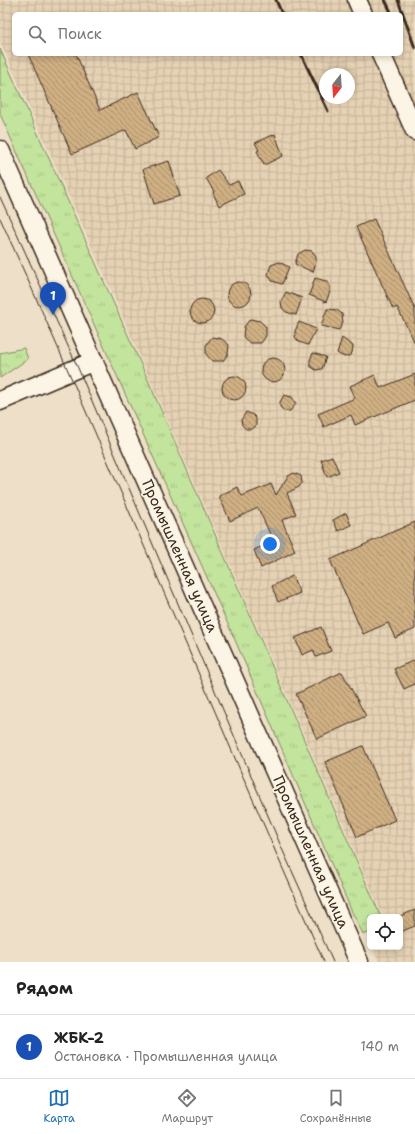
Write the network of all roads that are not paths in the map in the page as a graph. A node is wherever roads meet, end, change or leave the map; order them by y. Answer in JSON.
{"nodes":[{"id":1,"x":356,"y":0,"type":"edge"},
{"id":2,"x":362,"y":12,"type":"edge"},
{"id":3,"x":382,"y":56,"type":"edge"},
{"id":4,"x":415,"y":131,"type":"edge"},
{"id":5,"x":0,"y":150,"type":"edge"},
{"id":6,"x":94,"y":361,"type":"junction"},
{"id":7,"x":0,"y":401,"type":"edge"},
{"id":8,"x":359,"y":962,"type":"edge"}],
"edges":[{"from":1,"to":2,"type":"street"},
{"from":3,"to":4,"type":"street"},
{"from":5,"to":6,"type":"street","name":"Промышленная улица"},
{"from":6,"to":7,"type":"street"},
{"from":6,"to":8,"type":"street","name":"Промышленная улица"}]}
